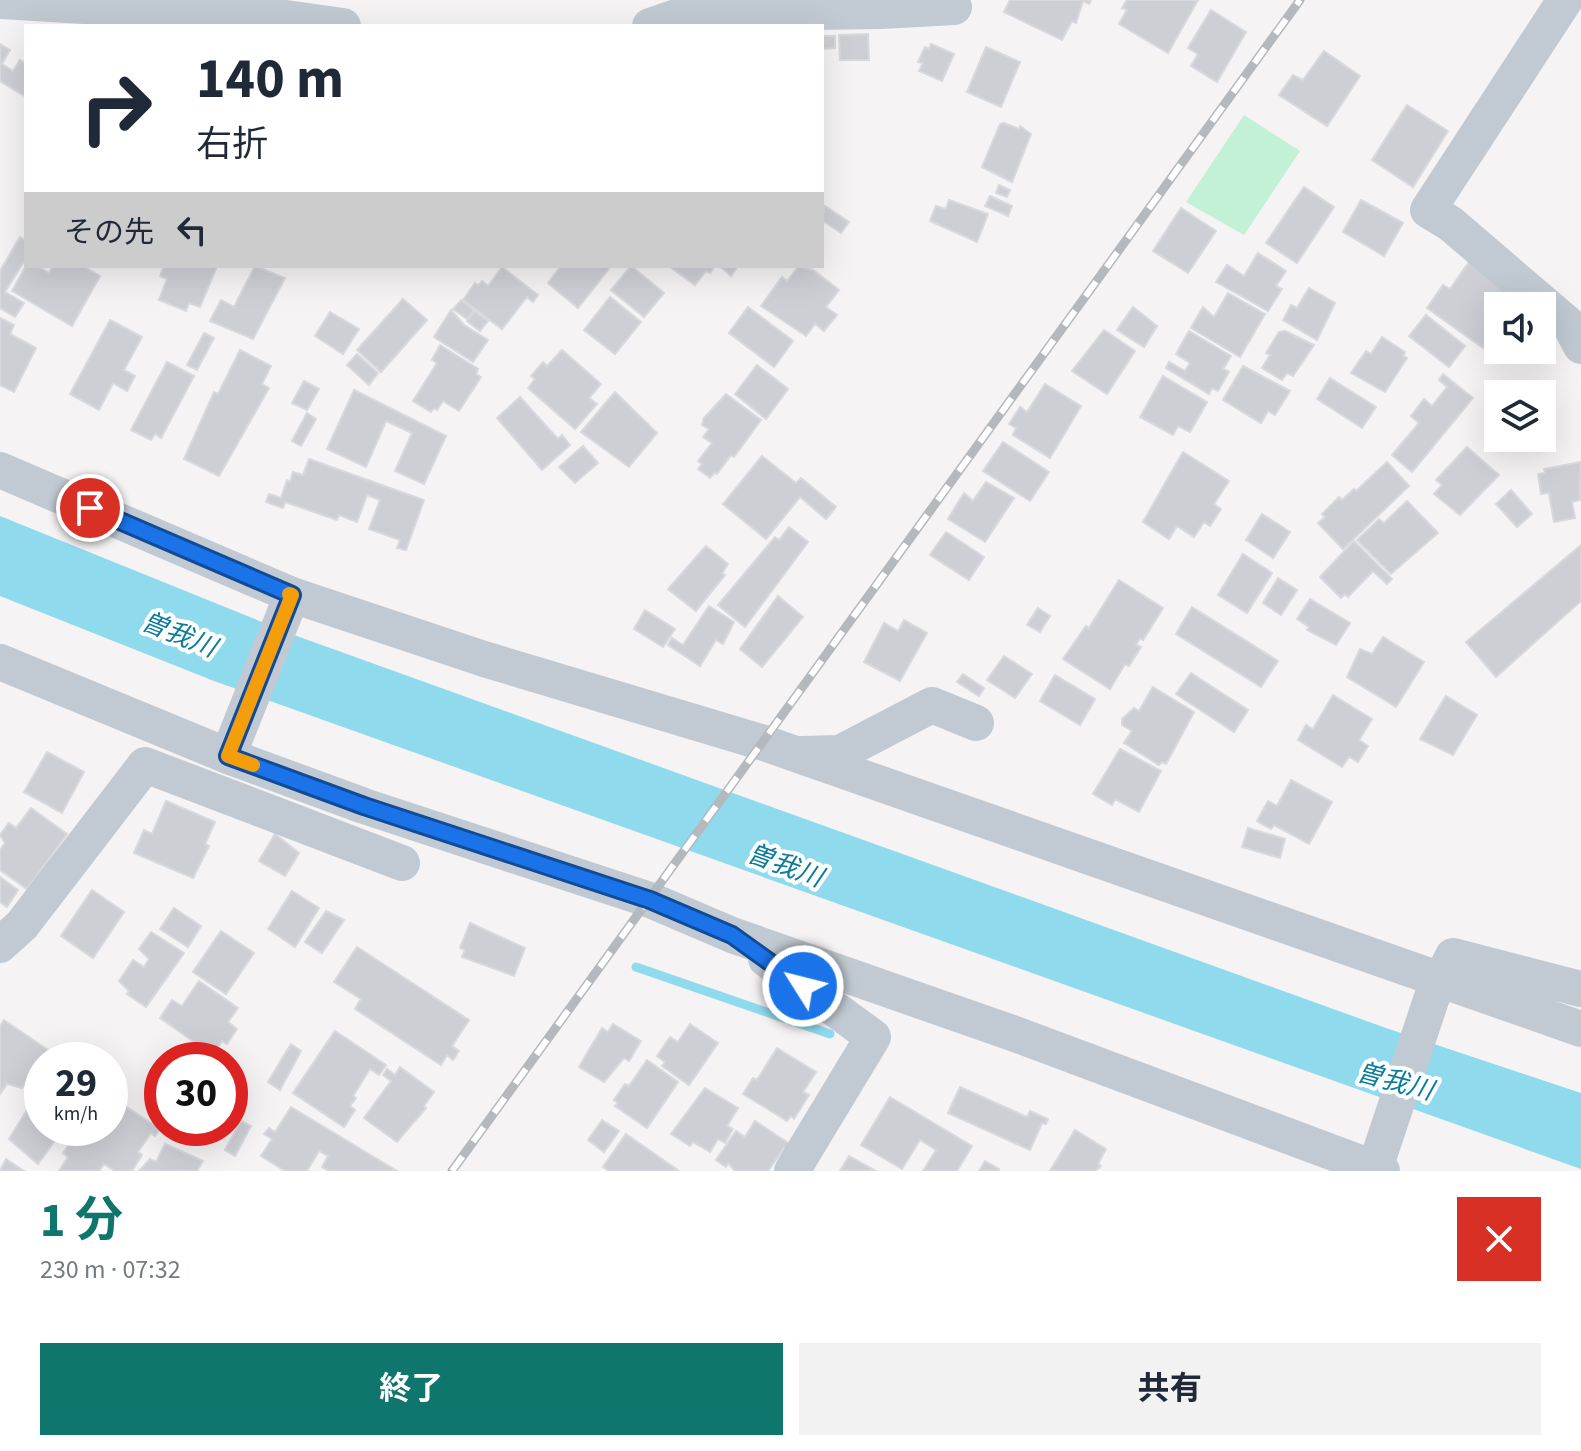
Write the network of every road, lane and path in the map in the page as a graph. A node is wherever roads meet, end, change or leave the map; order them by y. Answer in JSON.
{"nodes":[{"id":1,"x":1565,"y":0,"type":"edge"},
{"id":2,"x":0,"y":1,"type":"edge"},
{"id":3,"x":954,"y":7,"type":"dead end"},
{"id":4,"x":329,"y":24,"type":"edge"},
{"id":5,"x":656,"y":24,"type":"edge"},
{"id":6,"x":1581,"y":346,"type":"edge"},
{"id":7,"x":0,"y":470,"type":"edge"},
{"id":8,"x":292,"y":595,"type":"junction"},
{"id":9,"x":0,"y":662,"type":"edge"},
{"id":10,"x":976,"y":723,"type":"dead end"},
{"id":11,"x":230,"y":746,"type":"junction"},
{"id":12,"x":788,"y":754,"type":"junction"},
{"id":13,"x":402,"y":863,"type":"dead end"},
{"id":14,"x":732,"y":935,"type":"junction"},
{"id":15,"x":0,"y":945,"type":"edge"},
{"id":16,"x":1436,"y":989,"type":"junction"},
{"id":17,"x":1581,"y":989,"type":"edge"},
{"id":18,"x":1581,"y":1029,"type":"edge"},
{"id":19,"x":1377,"y":1166,"type":"edge"},
{"id":20,"x":792,"y":1171,"type":"edge"}],
"edges":[{"from":1,"to":6,"type":"street"},
{"from":2,"to":4,"type":"street"},
{"from":3,"to":5,"type":"street"},
{"from":7,"to":8,"type":"street"},
{"from":8,"to":11,"type":"street"},
{"from":8,"to":12,"type":"street"},
{"from":9,"to":11,"type":"street"},
{"from":10,"to":12,"type":"street"},
{"from":11,"to":14,"type":"street"},
{"from":12,"to":16,"type":"street"},
{"from":13,"to":15,"type":"street"},
{"from":14,"to":19,"type":"street"},
{"from":14,"to":20,"type":"street"},
{"from":16,"to":17,"type":"street"},
{"from":16,"to":18,"type":"street"},
{"from":16,"to":19,"type":"street"}]}
